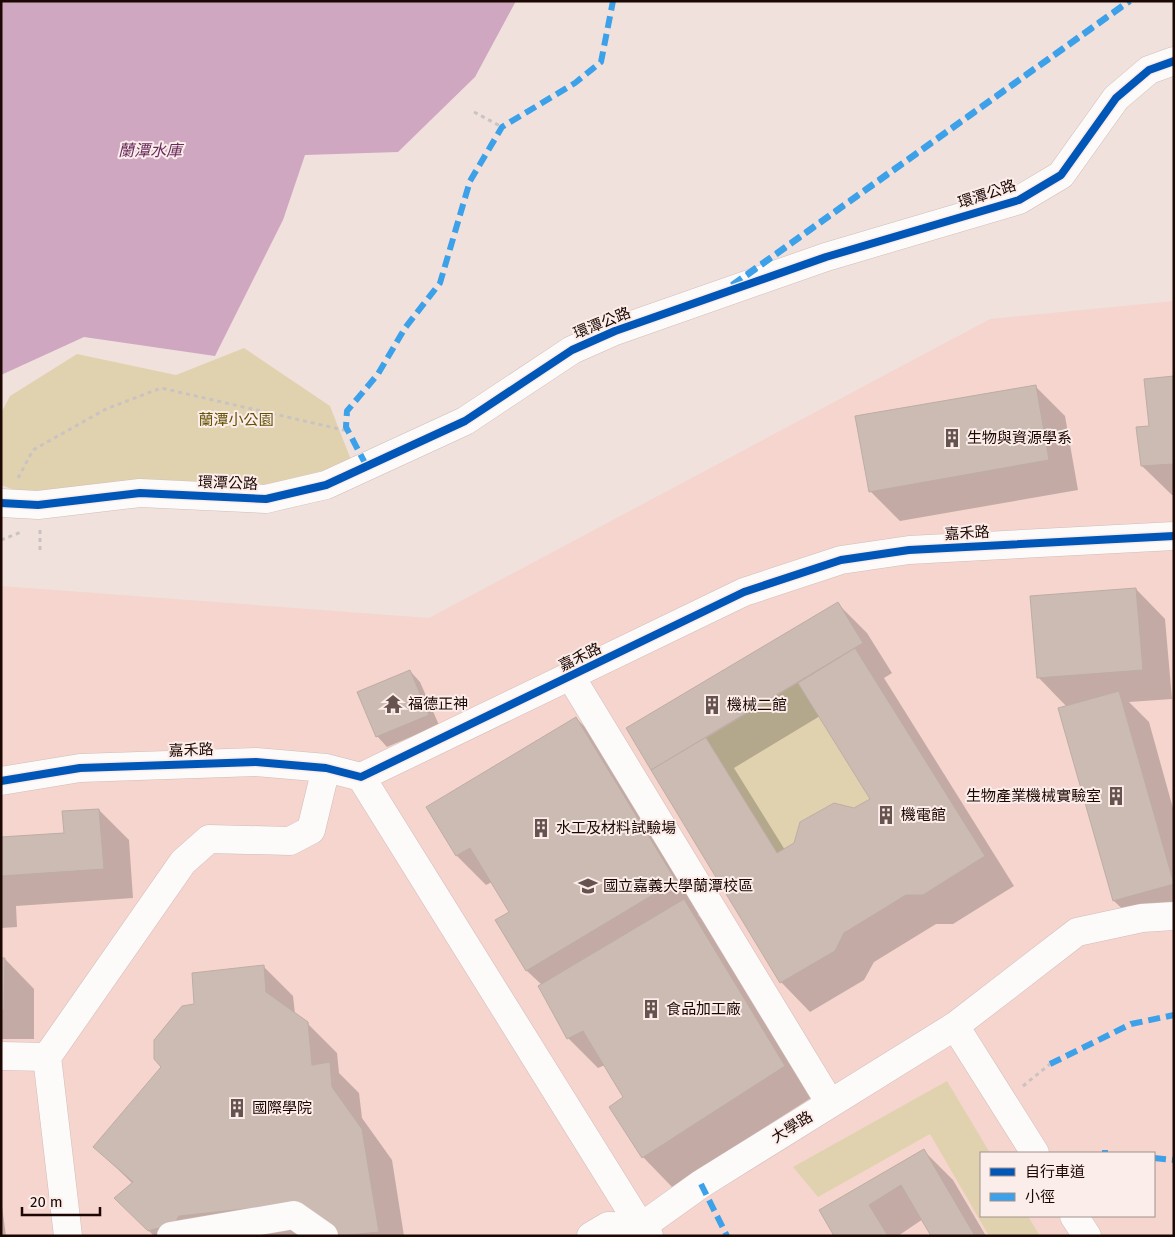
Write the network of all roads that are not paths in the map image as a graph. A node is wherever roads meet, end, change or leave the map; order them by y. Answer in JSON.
{"nodes":[{"id":1,"x":1174,"y":61,"type":"edge"},
{"id":2,"x":1,"y":504,"type":"edge"},
{"id":3,"x":1174,"y":536,"type":"edge"},
{"id":4,"x":571,"y":677,"type":"junction"},
{"id":5,"x":326,"y":768,"type":"junction"},
{"id":6,"x":360,"y":777,"type":"junction"},
{"id":7,"x":1,"y":781,"type":"edge"},
{"id":8,"x":1174,"y":916,"type":"edge"},
{"id":9,"x":955,"y":1026,"type":"junction"},
{"id":10,"x":1,"y":1056,"type":"edge"},
{"id":11,"x":47,"y":1057,"type":"junction"},
{"id":12,"x":830,"y":1103,"type":"junction"},
{"id":13,"x":1034,"y":1152,"type":"edge"},
{"id":14,"x":1075,"y":1217,"type":"edge"},
{"id":15,"x":642,"y":1233,"type":"edge"},
{"id":16,"x":68,"y":1236,"type":"edge"},
{"id":17,"x":171,"y":1236,"type":"edge"},
{"id":18,"x":324,"y":1236,"type":"edge"},
{"id":19,"x":591,"y":1236,"type":"edge"},
{"id":20,"x":1087,"y":1236,"type":"edge"}],
"edges":[{"from":1,"to":2,"type":"street","name":"環潭公路"},
{"from":3,"to":4,"type":"street","name":"嘉禾路"},
{"from":4,"to":6,"type":"street","name":"嘉禾路"},
{"from":4,"to":12,"type":"street"},
{"from":5,"to":6,"type":"street","name":"嘉禾路"},
{"from":5,"to":7,"type":"street","name":"嘉禾路"},
{"from":5,"to":11,"type":"street"},
{"from":6,"to":15,"type":"street"},
{"from":8,"to":9,"type":"street","name":"大學路"},
{"from":9,"to":12,"type":"street","name":"大學路"},
{"from":9,"to":13,"type":"street"},
{"from":10,"to":11,"type":"street"},
{"from":11,"to":16,"type":"street"},
{"from":12,"to":15,"type":"street","name":"大學路"},
{"from":14,"to":20,"type":"street"},
{"from":15,"to":19,"type":"street"},
{"from":17,"to":18,"type":"street"}]}
